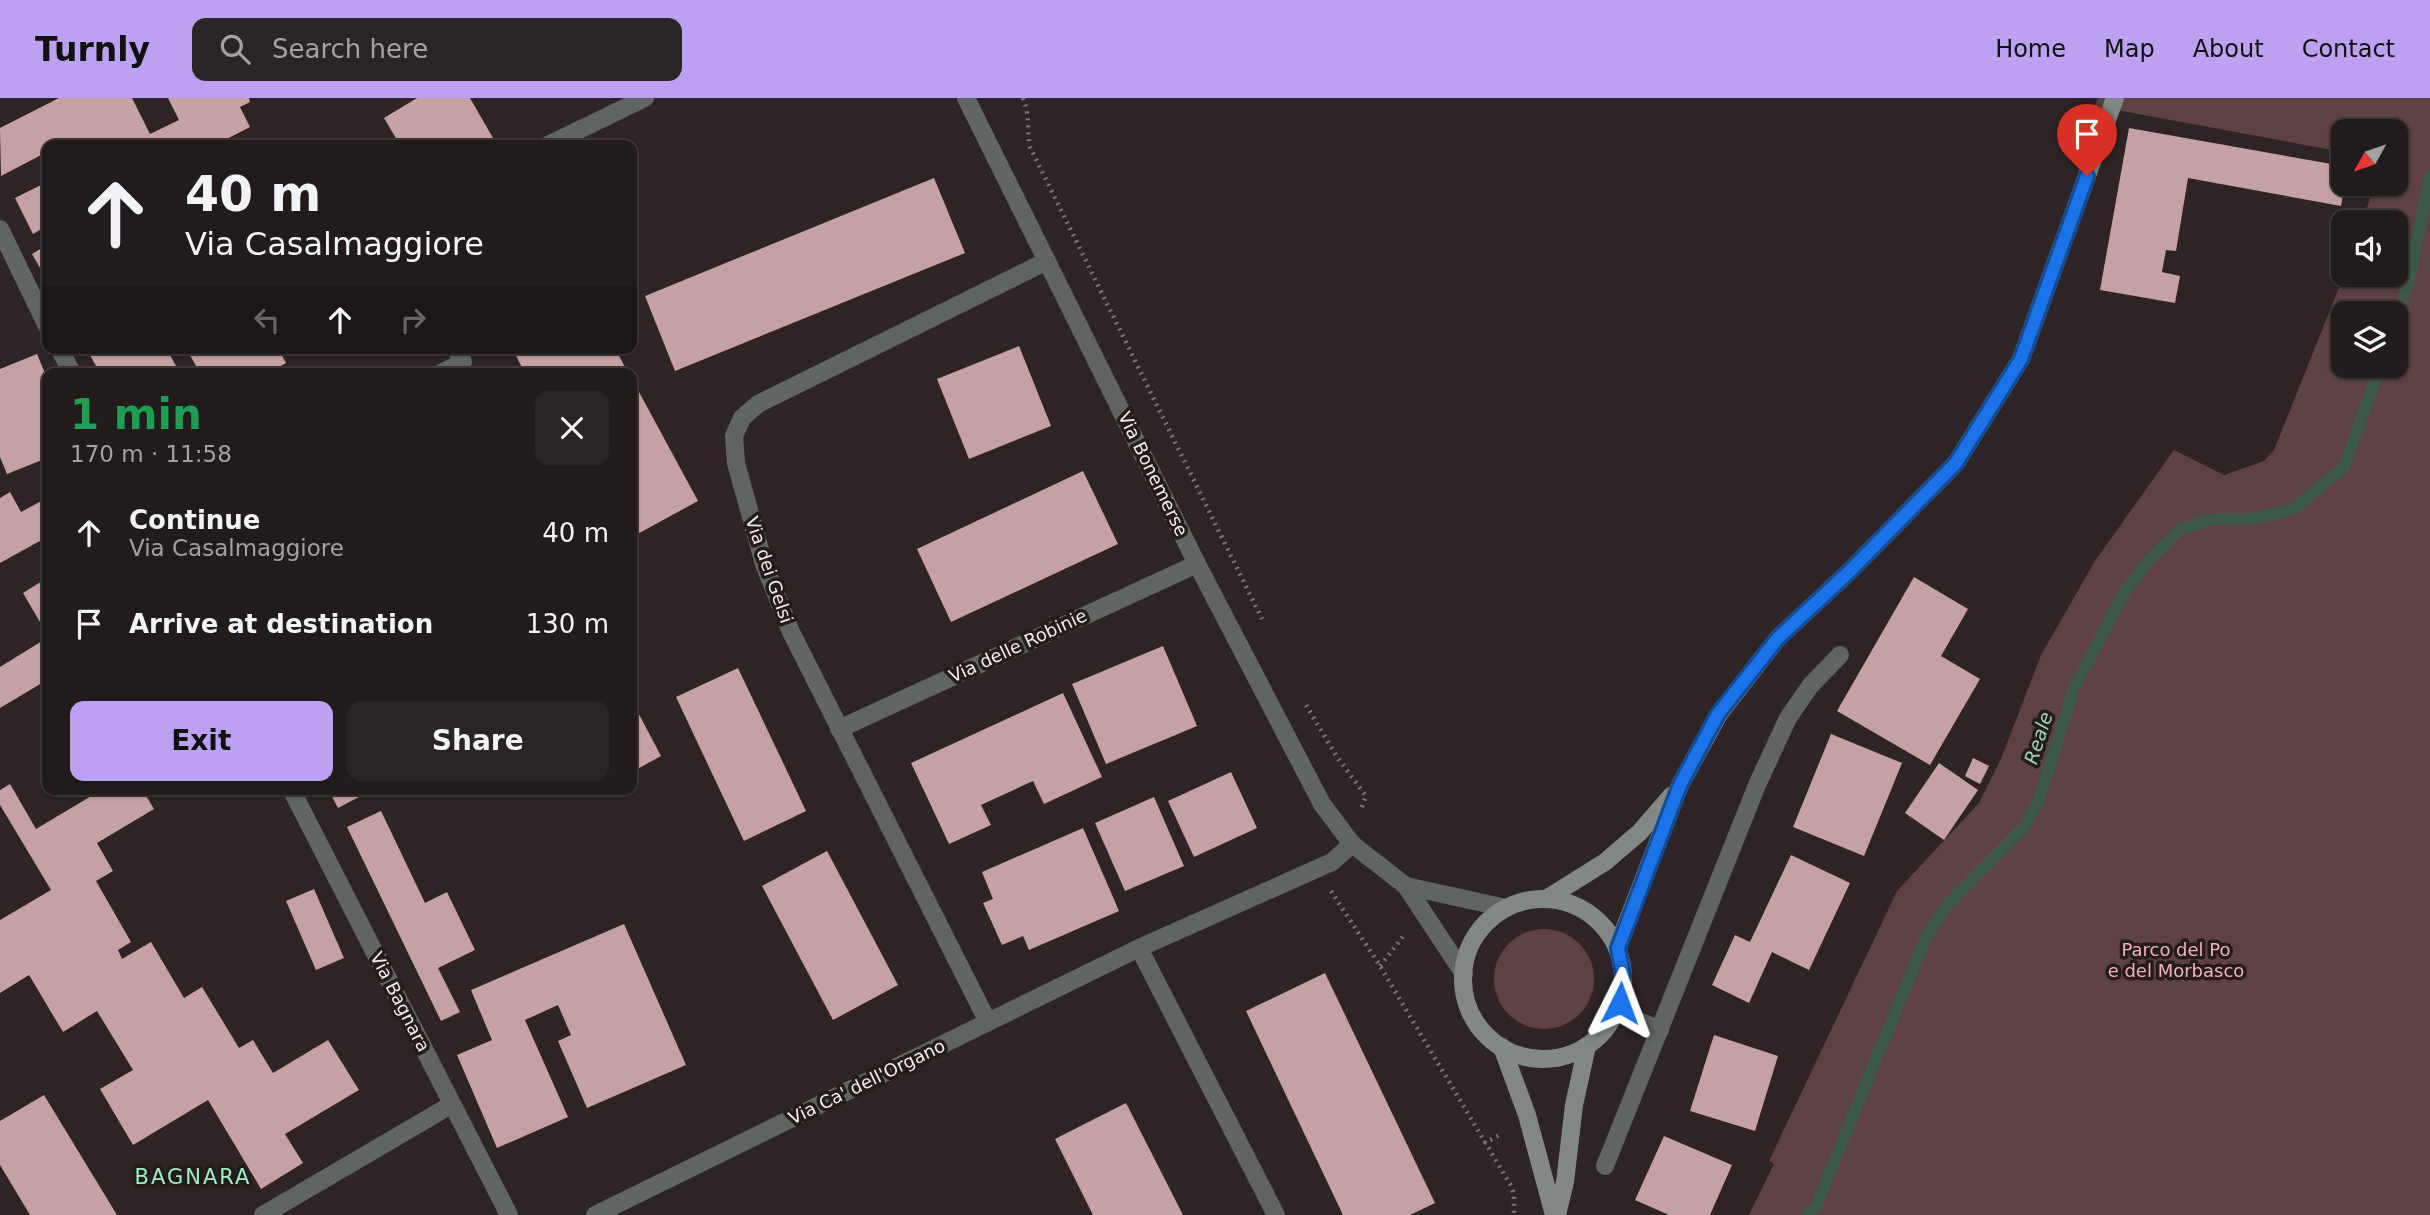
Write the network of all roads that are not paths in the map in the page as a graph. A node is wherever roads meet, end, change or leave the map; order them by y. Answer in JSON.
{"nodes":[{"id":1,"x":645,"y":98,"type":"edge"},
{"id":2,"x":966,"y":98,"type":"edge"},
{"id":3,"x":2115,"y":98,"type":"edge"},
{"id":4,"x":558,"y":140,"type":"edge"},
{"id":5,"x":0,"y":229,"type":"edge"},
{"id":6,"x":1047,"y":261,"type":"junction"},
{"id":7,"x":42,"y":316,"type":"edge"},
{"id":8,"x":1198,"y":564,"type":"junction"},
{"id":9,"x":1840,"y":655,"type":"dead end"},
{"id":10,"x":839,"y":729,"type":"junction"},
{"id":11,"x":1680,"y":785,"type":"junction"},
{"id":12,"x":294,"y":795,"type":"edge"},
{"id":13,"x":1352,"y":844,"type":"junction"},
{"id":14,"x":1406,"y":886,"type":"junction"},
{"id":15,"x":1546,"y":899,"type":"junction"},
{"id":16,"x":1506,"y":908,"type":"junction"},
{"id":17,"x":1139,"y":948,"type":"junction"},
{"id":18,"x":1618,"y":948,"type":"junction"},
{"id":19,"x":1464,"y":974,"type":"junction"},
{"id":20,"x":1616,"y":1011,"type":"junction"},
{"id":21,"x":988,"y":1022,"type":"junction"},
{"id":22,"x":1660,"y":1030,"type":"junction"},
{"id":23,"x":1587,"y":1046,"type":"junction"},
{"id":24,"x":1502,"y":1047,"type":"junction"},
{"id":25,"x":451,"y":1105,"type":"junction"},
{"id":26,"x":1605,"y":1166,"type":"dead end"},
{"id":27,"x":264,"y":1215,"type":"edge"},
{"id":28,"x":509,"y":1215,"type":"edge"},
{"id":29,"x":595,"y":1215,"type":"edge"},
{"id":30,"x":1276,"y":1215,"type":"edge"},
{"id":31,"x":1556,"y":1215,"type":"edge"}],
"edges":[{"from":1,"to":4,"type":"street"},
{"from":2,"to":6,"type":"street","name":"Via Bonemerse"},
{"from":3,"to":11,"type":"main road"},
{"from":5,"to":7,"type":"street"},
{"from":6,"to":8,"type":"street","name":"Via Bonemerse"},
{"from":6,"to":10,"type":"street","name":"Via dei Gelsi"},
{"from":8,"to":10,"type":"street","name":"Via delle Robinie"},
{"from":8,"to":13,"type":"street","name":"Via Bonemerse"},
{"from":9,"to":22,"type":"street"},
{"from":10,"to":21,"type":"street","name":"Via dei Gelsi"},
{"from":11,"to":15,"type":"main road"},
{"from":11,"to":18,"type":"main road"},
{"from":12,"to":25,"type":"street","name":"Via Bagnara"},
{"from":13,"to":14,"type":"street"},
{"from":13,"to":17,"type":"street","name":"Via Ca' dell'Organo"},
{"from":14,"to":16,"type":"street"},
{"from":14,"to":19,"type":"street"},
{"from":15,"to":16,"type":"main road"},
{"from":15,"to":18,"type":"main road"},
{"from":16,"to":19,"type":"main road"},
{"from":17,"to":21,"type":"street","name":"Via Ca' dell'Organo"},
{"from":17,"to":30,"type":"street"},
{"from":18,"to":20,"type":"main road"},
{"from":19,"to":24,"type":"main road"},
{"from":20,"to":22,"type":"street"},
{"from":20,"to":23,"type":"main road"},
{"from":21,"to":29,"type":"street","name":"Via Ca' dell'Organo"},
{"from":22,"to":26,"type":"street"},
{"from":23,"to":24,"type":"main road"},
{"from":23,"to":31,"type":"main road"},
{"from":24,"to":31,"type":"main road"},
{"from":25,"to":27,"type":"street"},
{"from":25,"to":28,"type":"street","name":"Via Bagnara"}]}
